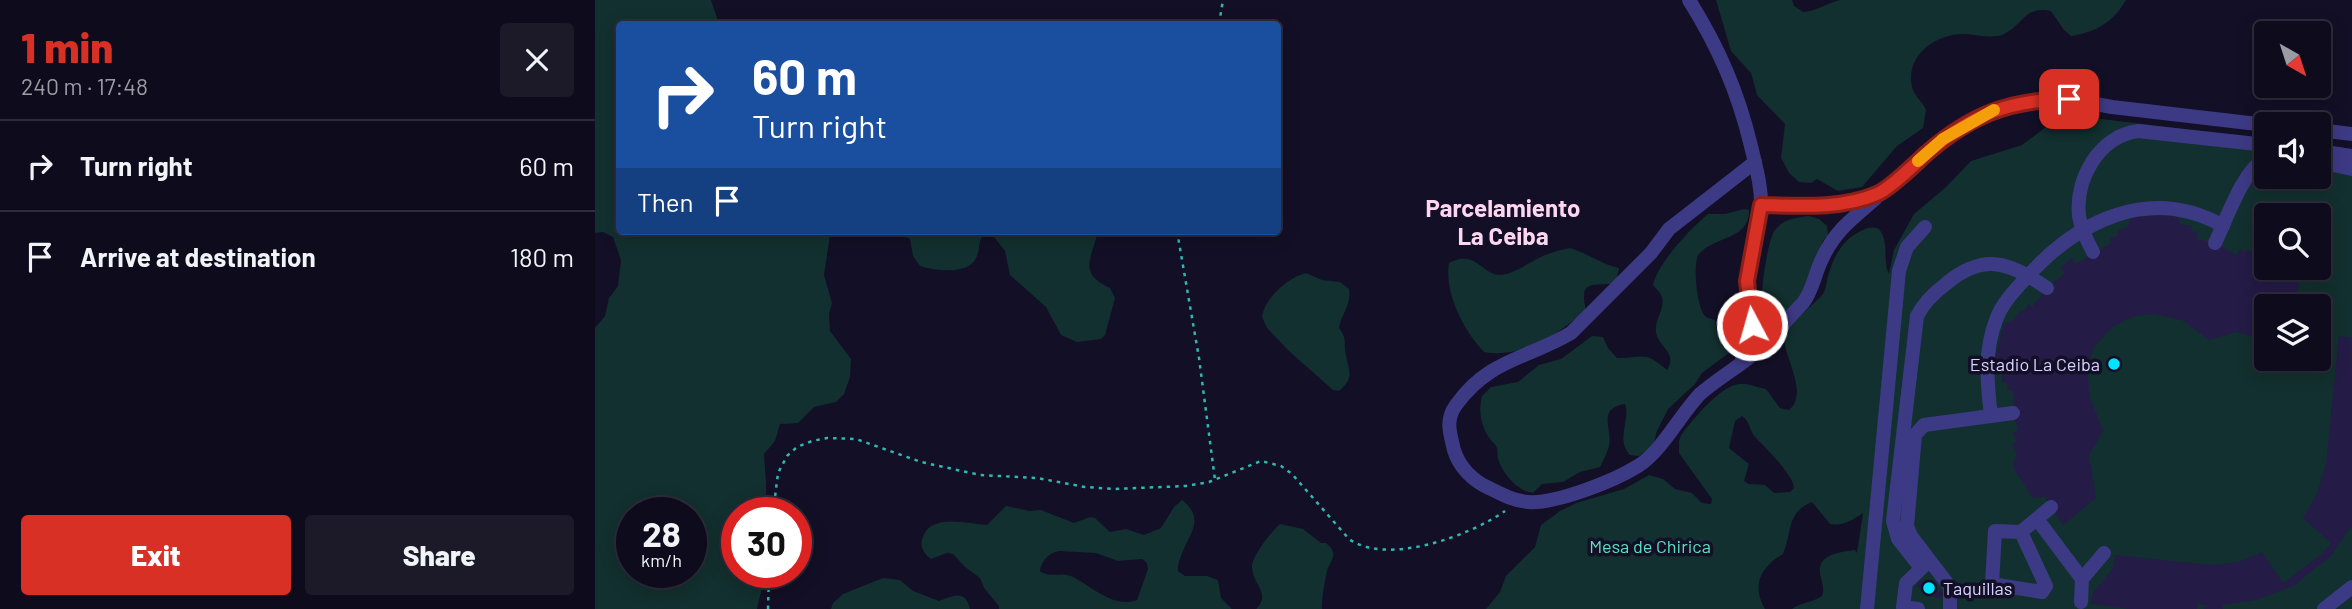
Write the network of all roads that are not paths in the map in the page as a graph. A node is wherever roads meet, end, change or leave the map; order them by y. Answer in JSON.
{"nodes":[{"id":1,"x":1689,"y":0,"type":"edge"},
{"id":2,"x":2254,"y":124,"type":"edge"},
{"id":3,"x":2331,"y":131,"type":"edge"},
{"id":4,"x":2352,"y":134,"type":"edge"},
{"id":5,"x":2254,"y":144,"type":"edge"},
{"id":6,"x":2331,"y":152,"type":"edge"},
{"id":7,"x":2352,"y":156,"type":"edge"},
{"id":8,"x":1755,"y":162,"type":"junction"},
{"id":9,"x":2331,"y":165,"type":"edge"},
{"id":10,"x":2254,"y":167,"type":"edge"},
{"id":11,"x":2352,"y":169,"type":"edge"},
{"id":12,"x":1877,"y":195,"type":"junction"},
{"id":13,"x":1761,"y":205,"type":"junction"},
{"id":14,"x":2223,"y":226,"type":"junction"},
{"id":15,"x":1925,"y":227,"type":"dead end"},
{"id":16,"x":2083,"y":229,"type":"junction"},
{"id":17,"x":2215,"y":243,"type":"dead end"},
{"id":18,"x":2093,"y":252,"type":"dead end"},
{"id":19,"x":2029,"y":275,"type":"junction"},
{"id":20,"x":2047,"y":288,"type":"dead end"},
{"id":21,"x":1742,"y":362,"type":"junction"},
{"id":22,"x":2013,"y":413,"type":"dead end"},
{"id":23,"x":1991,"y":416,"type":"junction"},
{"id":24,"x":2051,"y":507,"type":"dead end"},
{"id":25,"x":2037,"y":519,"type":"junction"},
{"id":26,"x":2021,"y":532,"type":"junction"},
{"id":27,"x":2104,"y":553,"type":"dead end"},
{"id":28,"x":1926,"y":565,"type":"junction"},
{"id":29,"x":2082,"y":579,"type":"junction"},
{"id":30,"x":2349,"y":595,"type":"edge"},
{"id":31,"x":1950,"y":602,"type":"edge"},
{"id":32,"x":2081,"y":602,"type":"dead end"},
{"id":33,"x":1910,"y":608,"type":"edge"},
{"id":34,"x":2328,"y":608,"type":"edge"},
{"id":35,"x":1867,"y":609,"type":"edge"}],
"edges":[{"from":1,"to":8,"type":"street"},
{"from":2,"to":12,"type":"street"},
{"from":3,"to":4,"type":"street"},
{"from":5,"to":16,"type":"street"},
{"from":6,"to":7,"type":"street"},
{"from":8,"to":13,"type":"street"},
{"from":8,"to":21,"type":"street"},
{"from":9,"to":11,"type":"street"},
{"from":10,"to":14,"type":"street"},
{"from":12,"to":13,"type":"street"},
{"from":12,"to":21,"type":"street"},
{"from":13,"to":21,"type":"street"},
{"from":14,"to":16,"type":"street"},
{"from":14,"to":17,"type":"street"},
{"from":15,"to":35,"type":"street"},
{"from":16,"to":18,"type":"street"},
{"from":16,"to":19,"type":"street"},
{"from":19,"to":20,"type":"street"},
{"from":19,"to":23,"type":"street"},
{"from":19,"to":28,"type":"street"},
{"from":22,"to":23,"type":"street"},
{"from":23,"to":28,"type":"street"},
{"from":24,"to":25,"type":"street"},
{"from":25,"to":26,"type":"street"},
{"from":25,"to":29,"type":"street"},
{"from":26,"to":26,"type":"street"},
{"from":27,"to":29,"type":"street"},
{"from":28,"to":31,"type":"street"},
{"from":28,"to":33,"type":"street"},
{"from":29,"to":32,"type":"street"},
{"from":30,"to":34,"type":"street"}]}
